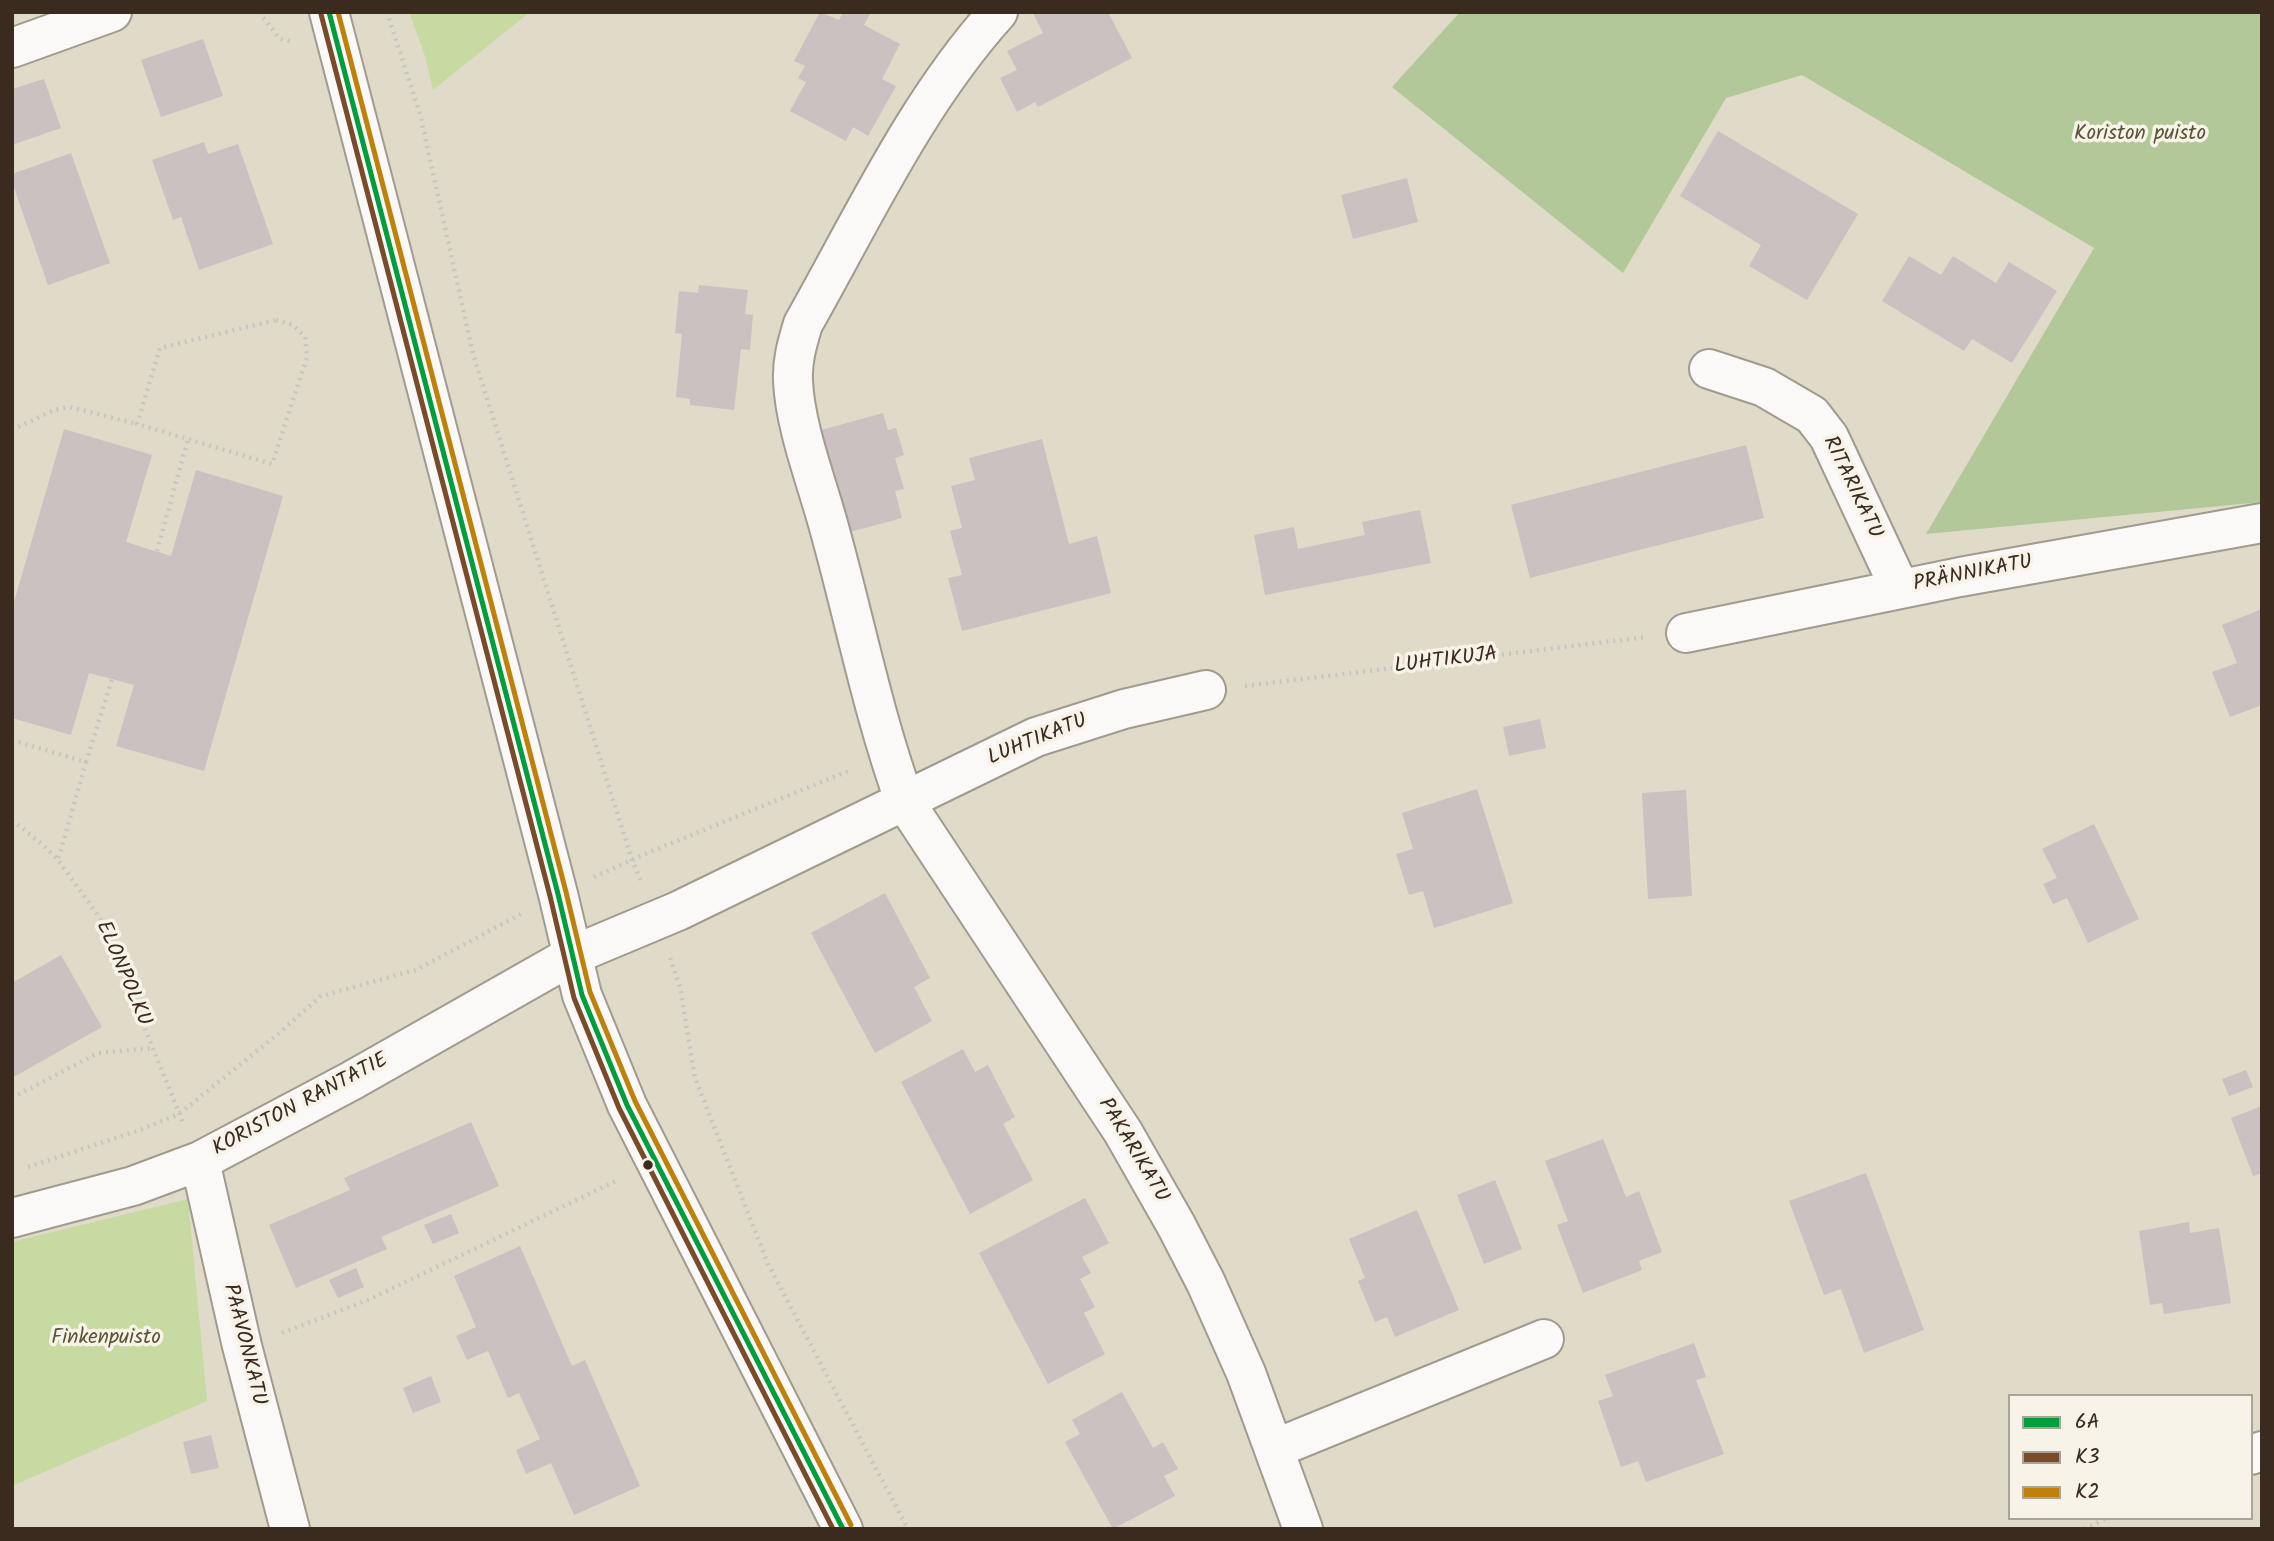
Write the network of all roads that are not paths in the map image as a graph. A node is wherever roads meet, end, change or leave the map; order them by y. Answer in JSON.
{"nodes":[{"id":1,"x":112,"y":12,"type":"edge"},
{"id":2,"x":329,"y":12,"type":"edge"},
{"id":3,"x":998,"y":12,"type":"edge"},
{"id":4,"x":12,"y":48,"type":"edge"},
{"id":5,"x":1709,"y":369,"type":"dead end"},
{"id":6,"x":2262,"y":523,"type":"edge"},
{"id":7,"x":1900,"y":589,"type":"junction"},
{"id":8,"x":1686,"y":633,"type":"road end"},
{"id":9,"x":1206,"y":690,"type":"road end"},
{"id":10,"x":905,"y":802,"type":"junction"},
{"id":11,"x":573,"y":955,"type":"junction"},
{"id":12,"x":200,"y":1161,"type":"junction"},
{"id":13,"x":12,"y":1218,"type":"edge"},
{"id":14,"x":1544,"y":1339,"type":"dead end"},
{"id":15,"x":1274,"y":1450,"type":"junction"},
{"id":16,"x":290,"y":1529,"type":"edge"},
{"id":17,"x":844,"y":1529,"type":"edge"},
{"id":18,"x":1303,"y":1529,"type":"edge"}],
"edges":[{"from":1,"to":4,"type":"street"},
{"from":2,"to":11,"type":"street"},
{"from":3,"to":10,"type":"street","name":"PAKARIKATU"},
{"from":5,"to":7,"type":"street","name":"RITARIKATU"},
{"from":6,"to":7,"type":"street","name":"PRÄNNIKATU"},
{"from":7,"to":8,"type":"street","name":"PRÄNNIKATU"},
{"from":9,"to":10,"type":"street","name":"LUHTIKATU"},
{"from":10,"to":11,"type":"street","name":"LUHTIKATU"},
{"from":10,"to":15,"type":"street","name":"PAKARIKATU"},
{"from":11,"to":12,"type":"street","name":"KORISTON RANTATIE"},
{"from":11,"to":17,"type":"street"},
{"from":12,"to":13,"type":"street","name":"KORISTON RANTATIE"},
{"from":12,"to":16,"type":"street","name":"PAAVONKATU"},
{"from":14,"to":15,"type":"street"},
{"from":15,"to":18,"type":"street","name":"PAKARIKATU"}]}
